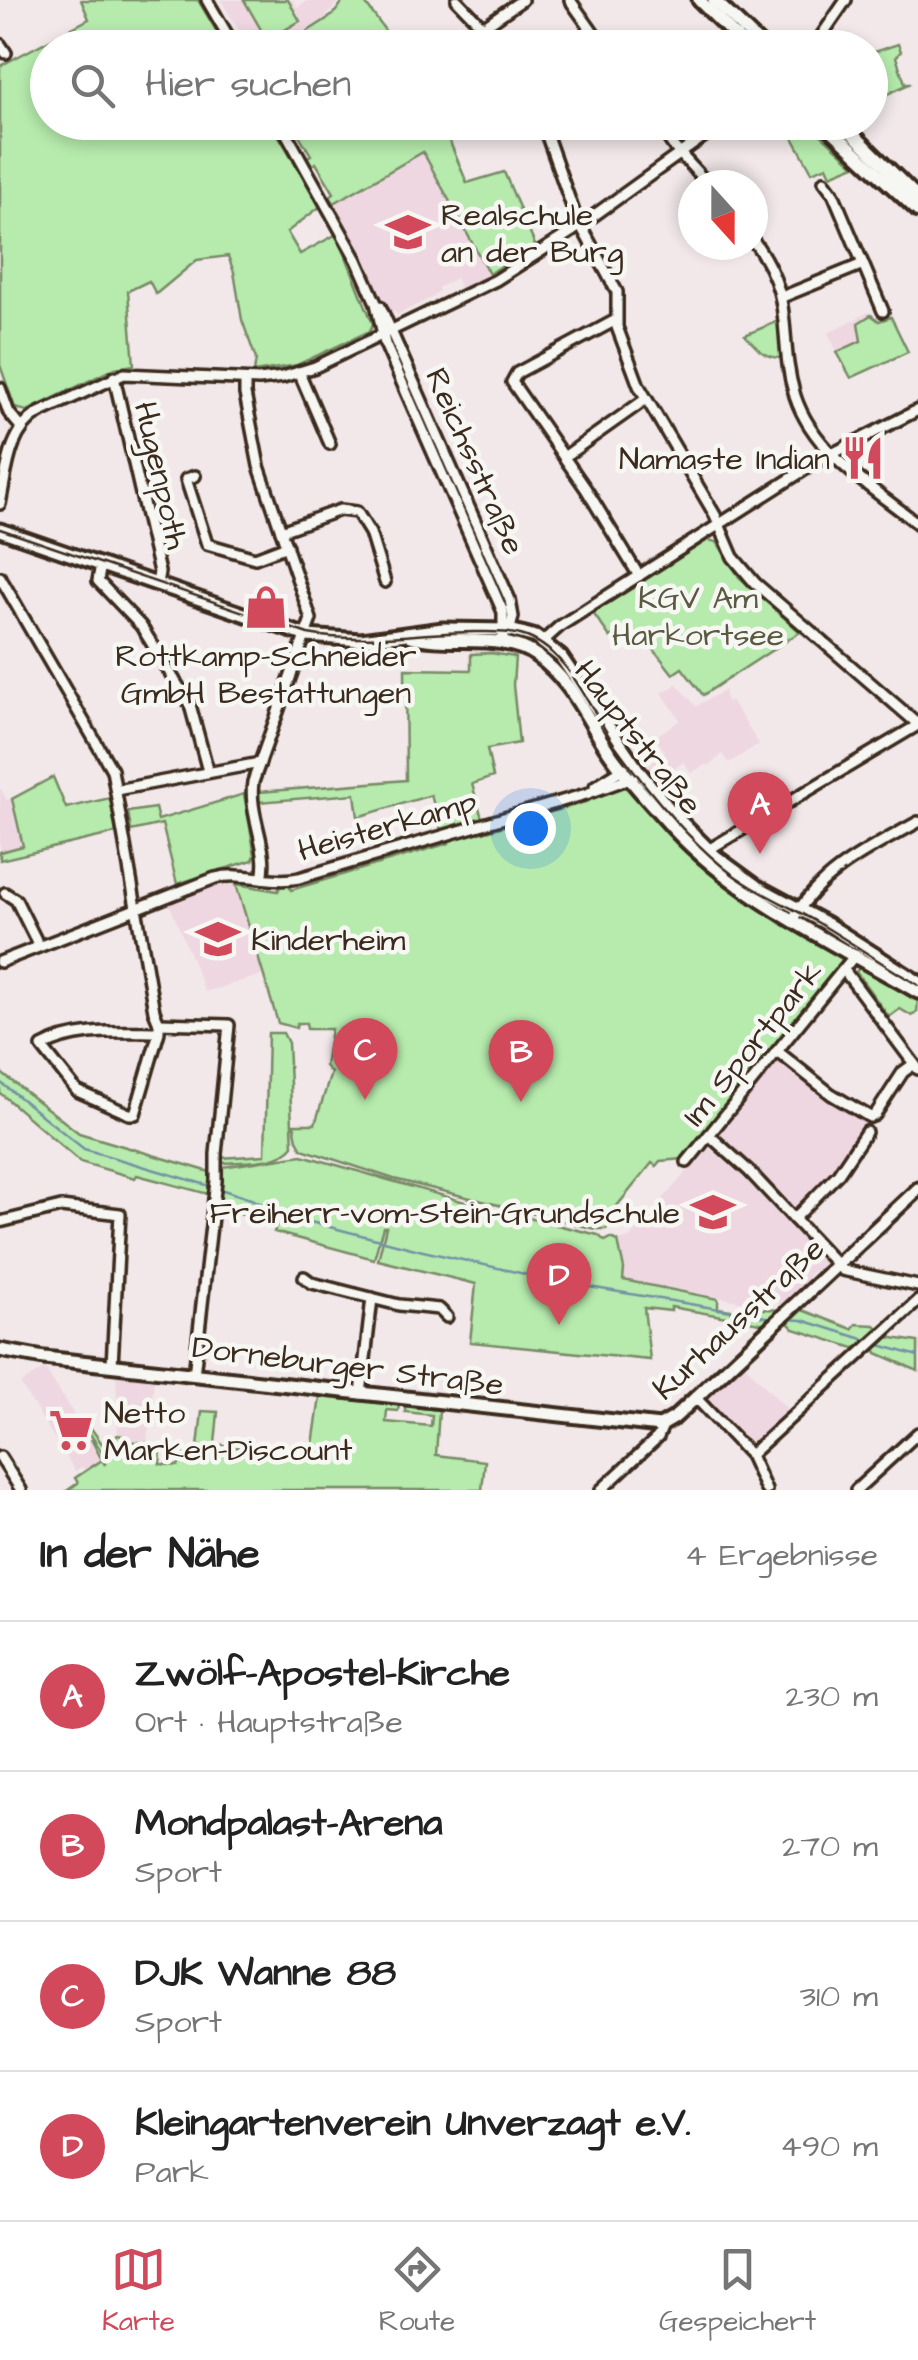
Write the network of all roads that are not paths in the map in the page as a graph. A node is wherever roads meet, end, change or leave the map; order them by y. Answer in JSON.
{"nodes":[{"id":1,"x":206,"y":0,"type":"edge"},
{"id":2,"x":456,"y":0,"type":"edge"},
{"id":3,"x":522,"y":0,"type":"edge"},
{"id":4,"x":570,"y":0,"type":"edge"},
{"id":5,"x":698,"y":0,"type":"edge"},
{"id":6,"x":714,"y":0,"type":"edge"},
{"id":7,"x":846,"y":0,"type":"edge"},
{"id":8,"x":483,"y":27,"type":"junction"},
{"id":9,"x":224,"y":30,"type":"edge"},
{"id":10,"x":486,"y":30,"type":"edge"},
{"id":11,"x":591,"y":30,"type":"edge"},
{"id":12,"x":729,"y":30,"type":"edge"},
{"id":13,"x":745,"y":30,"type":"edge"},
{"id":14,"x":825,"y":30,"type":"edge"},
{"id":15,"x":290,"y":140,"type":"edge"},
{"id":16,"x":549,"y":140,"type":"edge"},
{"id":17,"x":670,"y":140,"type":"edge"},
{"id":18,"x":698,"y":140,"type":"edge"},
{"id":19,"x":843,"y":140,"type":"edge"},
{"id":20,"x":859,"y":140,"type":"edge"},
{"id":21,"x":679,"y":153,"type":"junction"},
{"id":22,"x":695,"y":170,"type":"edge"},
{"id":23,"x":824,"y":181,"type":"dead end"},
{"id":24,"x":918,"y":198,"type":"edge"},
{"id":25,"x":918,"y":211,"type":"edge"},
{"id":26,"x":580,"y":225,"type":"junction"},
{"id":27,"x":766,"y":260,"type":"edge"},
{"id":28,"x":864,"y":264,"type":"junction"},
{"id":29,"x":782,"y":297,"type":"junction"},
{"id":30,"x":882,"y":311,"type":"dead end"},
{"id":31,"x":616,"y":320,"type":"junction"},
{"id":32,"x":387,"y":332,"type":"junction"},
{"id":33,"x":299,"y":372,"type":"junction"},
{"id":34,"x":114,"y":377,"type":"junction"},
{"id":35,"x":245,"y":380,"type":"junction"},
{"id":36,"x":0,"y":388,"type":"edge"},
{"id":37,"x":646,"y":399,"type":"junction"},
{"id":38,"x":918,"y":410,"type":"edge"},
{"id":39,"x":21,"y":426,"type":"junction"},
{"id":40,"x":330,"y":444,"type":"dead end"},
{"id":41,"x":832,"y":454,"type":"junction"},
{"id":42,"x":564,"y":457,"type":"junction"},
{"id":43,"x":195,"y":476,"type":"dead end"},
{"id":44,"x":0,"y":504,"type":"edge"},
{"id":45,"x":918,"y":524,"type":"edge"},
{"id":46,"x":720,"y":525,"type":"junction"},
{"id":47,"x":0,"y":530,"type":"edge"},
{"id":48,"x":281,"y":530,"type":"junction"},
{"id":49,"x":287,"y":546,"type":"junction"},
{"id":50,"x":100,"y":564,"type":"junction"},
{"id":51,"x":0,"y":576,"type":"edge"},
{"id":52,"x":639,"y":576,"type":"junction"},
{"id":53,"x":385,"y":582,"type":"dead end"},
{"id":54,"x":157,"y":584,"type":"junction"},
{"id":55,"x":307,"y":636,"type":"junction"},
{"id":56,"x":506,"y":637,"type":"junction"},
{"id":57,"x":546,"y":643,"type":"junction"},
{"id":58,"x":537,"y":656,"type":"junction"},
{"id":59,"x":918,"y":725,"type":"edge"},
{"id":60,"x":260,"y":763,"type":"junction"},
{"id":61,"x":208,"y":771,"type":"junction"},
{"id":62,"x":631,"y":771,"type":"junction"},
{"id":63,"x":116,"y":790,"type":"junction"},
{"id":64,"x":918,"y":822,"type":"edge"},
{"id":65,"x":708,"y":850,"type":"junction"},
{"id":66,"x":262,"y":878,"type":"junction"},
{"id":67,"x":6,"y":893,"type":"dead end"},
{"id":68,"x":136,"y":908,"type":"junction"},
{"id":69,"x":796,"y":914,"type":"junction"},
{"id":70,"x":39,"y":946,"type":"junction"},
{"id":71,"x":857,"y":951,"type":"junction"},
{"id":72,"x":0,"y":962,"type":"edge"},
{"id":73,"x":844,"y":970,"type":"junction"},
{"id":74,"x":918,"y":982,"type":"edge"},
{"id":75,"x":918,"y":992,"type":"edge"},
{"id":76,"x":159,"y":1028,"type":"junction"},
{"id":77,"x":777,"y":1051,"type":"junction"},
{"id":78,"x":916,"y":1067,"type":"edge"},
{"id":79,"x":866,"y":1132,"type":"dead end"},
{"id":80,"x":708,"y":1135,"type":"junction"},
{"id":81,"x":687,"y":1162,"type":"dead end"},
{"id":82,"x":918,"y":1189,"type":"edge"},
{"id":83,"x":794,"y":1219,"type":"junction"},
{"id":84,"x":0,"y":1222,"type":"edge"},
{"id":85,"x":836,"y":1265,"type":"junction"},
{"id":86,"x":304,"y":1277,"type":"dead end"},
{"id":87,"x":918,"y":1286,"type":"edge"},
{"id":88,"x":372,"y":1298,"type":"junction"},
{"id":89,"x":918,"y":1302,"type":"edge"},
{"id":90,"x":447,"y":1317,"type":"dead end"},
{"id":91,"x":0,"y":1342,"type":"edge"},
{"id":92,"x":0,"y":1350,"type":"edge"},
{"id":93,"x":28,"y":1355,"type":"junction"},
{"id":94,"x":112,"y":1366,"type":"junction"},
{"id":95,"x":194,"y":1375,"type":"junction"},
{"id":96,"x":361,"y":1394,"type":"junction"},
{"id":97,"x":696,"y":1398,"type":"junction"},
{"id":98,"x":663,"y":1425,"type":"junction"},
{"id":99,"x":918,"y":1433,"type":"edge"},
{"id":100,"x":750,"y":1455,"type":"junction"},
{"id":101,"x":0,"y":1457,"type":"edge"},
{"id":102,"x":21,"y":1490,"type":"edge"},
{"id":103,"x":601,"y":1490,"type":"edge"},
{"id":104,"x":766,"y":1490,"type":"edge"},
{"id":105,"x":856,"y":1490,"type":"edge"}],
"edges":[{"from":1,"to":9,"type":"street"},
{"from":2,"to":8,"type":"street"},
{"from":3,"to":8,"type":"street"},
{"from":4,"to":11,"type":"street"},
{"from":5,"to":12,"type":"street"},
{"from":6,"to":13,"type":"street"},
{"from":7,"to":14,"type":"street"},
{"from":8,"to":10,"type":"street"},
{"from":15,"to":32,"type":"street","name":"Reichsstraße"},
{"from":16,"to":26,"type":"street"},
{"from":17,"to":21,"type":"street"},
{"from":18,"to":21,"type":"street"},
{"from":19,"to":25,"type":"street"},
{"from":20,"to":24,"type":"street"},
{"from":21,"to":22,"type":"street"},
{"from":21,"to":26,"type":"street"},
{"from":23,"to":28,"type":"street"},
{"from":26,"to":31,"type":"street"},
{"from":26,"to":32,"type":"street"},
{"from":27,"to":29,"type":"street"},
{"from":28,"to":29,"type":"street"},
{"from":28,"to":30,"type":"street"},
{"from":29,"to":41,"type":"street"},
{"from":31,"to":37,"type":"street"},
{"from":31,"to":42,"type":"street"},
{"from":32,"to":33,"type":"street"},
{"from":32,"to":56,"type":"street","name":"Reichsstraße"},
{"from":33,"to":35,"type":"street"},
{"from":33,"to":40,"type":"street"},
{"from":34,"to":35,"type":"street"},
{"from":34,"to":39,"type":"street"},
{"from":34,"to":54,"type":"street","name":"Hugenpoth"},
{"from":35,"to":48,"type":"street"},
{"from":36,"to":39,"type":"street"},
{"from":37,"to":42,"type":"street"},
{"from":37,"to":46,"type":"street"},
{"from":38,"to":41,"type":"street"},
{"from":39,"to":44,"type":"street"},
{"from":41,"to":45,"type":"street"},
{"from":41,"to":46,"type":"street"},
{"from":42,"to":52,"type":"street"},
{"from":43,"to":49,"type":"street"},
{"from":46,"to":52,"type":"street"},
{"from":46,"to":59,"type":"street"},
{"from":47,"to":50,"type":"street","name":"Hauptstraße"},
{"from":48,"to":49,"type":"street"},
{"from":48,"to":53,"type":"street"},
{"from":49,"to":55,"type":"street"},
{"from":50,"to":54,"type":"street","name":"Hauptstraße"},
{"from":50,"to":61,"type":"street"},
{"from":51,"to":63,"type":"street"},
{"from":52,"to":57,"type":"street"},
{"from":54,"to":55,"type":"street","name":"Hauptstraße"},
{"from":55,"to":56,"type":"street","name":"Hauptstraße"},
{"from":55,"to":60,"type":"street"},
{"from":56,"to":57,"type":"street","name":"Hauptstraße"},
{"from":56,"to":58,"type":"street","name":"Hauptstraße"},
{"from":57,"to":58,"type":"street"},
{"from":57,"to":62,"type":"street","name":"Hauptstraße"},
{"from":58,"to":62,"type":"street","name":"Hauptstraße"},
{"from":59,"to":65,"type":"street"},
{"from":60,"to":61,"type":"street"},
{"from":60,"to":66,"type":"street"},
{"from":61,"to":63,"type":"street"},
{"from":62,"to":65,"type":"street","name":"Hauptstraße"},
{"from":62,"to":66,"type":"street","name":"Heisterkamp"},
{"from":62,"to":69,"type":"street","name":"Hauptstraße"},
{"from":63,"to":68,"type":"street"},
{"from":64,"to":69,"type":"street"},
{"from":65,"to":69,"type":"street","name":"Hauptstraße"},
{"from":66,"to":68,"type":"street","name":"Heisterkamp"},
{"from":67,"to":70,"type":"street"},
{"from":68,"to":70,"type":"street","name":"Heisterkamp"},
{"from":68,"to":76,"type":"street"},
{"from":69,"to":71,"type":"street","name":"Hauptstraße"},
{"from":70,"to":72,"type":"street","name":"Heisterkamp"},
{"from":71,"to":73,"type":"street","name":"Im Sportpark"},
{"from":71,"to":74,"type":"street","name":"Hauptstraße"},
{"from":71,"to":75,"type":"street","name":"Hauptstraße"},
{"from":73,"to":77,"type":"street","name":"Im Sportpark"},
{"from":73,"to":78,"type":"street"},
{"from":76,"to":76,"type":"street"},
{"from":76,"to":95,"type":"street"},
{"from":77,"to":78,"type":"street"},
{"from":77,"to":80,"type":"street","name":"Im Sportpark"},
{"from":79,"to":83,"type":"street"},
{"from":80,"to":81,"type":"street","name":"Im Sportpark"},
{"from":80,"to":83,"type":"street"},
{"from":82,"to":85,"type":"street","name":"Kurhausstraße"},
{"from":83,"to":85,"type":"street"},
{"from":84,"to":94,"type":"street"},
{"from":85,"to":87,"type":"street"},
{"from":85,"to":97,"type":"street","name":"Kurhausstraße"},
{"from":86,"to":88,"type":"street"},
{"from":88,"to":90,"type":"street"},
{"from":88,"to":96,"type":"street"},
{"from":89,"to":100,"type":"street"},
{"from":91,"to":93,"type":"street","name":"Dorneburger Straße"},
{"from":92,"to":93,"type":"street","name":"Dorneburger Straße"},
{"from":93,"to":94,"type":"street","name":"Dorneburger Straße"},
{"from":94,"to":95,"type":"street","name":"Dorneburger Straße"},
{"from":95,"to":96,"type":"street","name":"Dorneburger Straße"},
{"from":96,"to":98,"type":"street","name":"Dorneburger Straße"},
{"from":97,"to":98,"type":"street","name":"Kurhausstraße"},
{"from":97,"to":100,"type":"street"},
{"from":98,"to":103,"type":"street","name":"Kurhausstraße"},
{"from":99,"to":105,"type":"street"},
{"from":100,"to":104,"type":"street"},
{"from":101,"to":102,"type":"street"}]}
